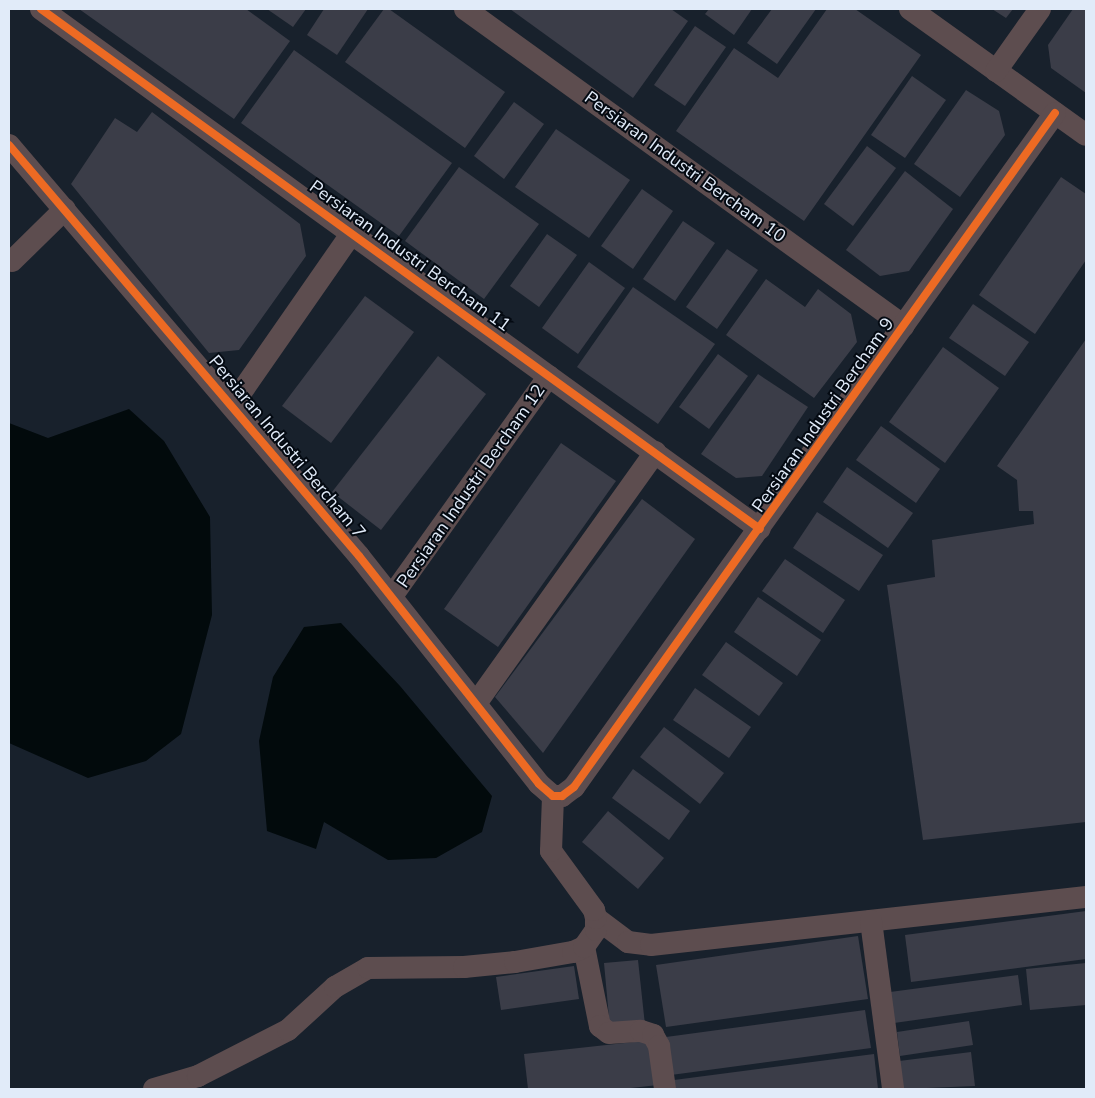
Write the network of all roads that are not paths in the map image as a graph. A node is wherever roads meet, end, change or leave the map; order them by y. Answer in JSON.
{"nodes":[{"id":1,"x":41,"y":9,"type":"edge"},
{"id":2,"x":465,"y":9,"type":"edge"},
{"id":3,"x":910,"y":9,"type":"edge"},
{"id":4,"x":1040,"y":9,"type":"edge"},
{"id":5,"x":996,"y":71,"type":"junction"},
{"id":6,"x":1055,"y":113,"type":"junction"},
{"id":7,"x":1086,"y":135,"type":"edge"},
{"id":8,"x":9,"y":145,"type":"edge"},
{"id":9,"x":64,"y":209,"type":"junction"},
{"id":10,"x":352,"y":233,"type":"junction"},
{"id":11,"x":12,"y":260,"type":"dead end"},
{"id":12,"x":904,"y":326,"type":"junction"},
{"id":13,"x":549,"y":376,"type":"junction"},
{"id":14,"x":233,"y":404,"type":"junction"},
{"id":15,"x":655,"y":452,"type":"junction"},
{"id":16,"x":760,"y":528,"type":"junction"},
{"id":17,"x":392,"y":596,"type":"junction"},
{"id":18,"x":477,"y":702,"type":"junction"},
{"id":19,"x":553,"y":796,"type":"junction"},
{"id":20,"x":1086,"y":897,"type":"edge"},
{"id":21,"x":596,"y":918,"type":"junction"},
{"id":22,"x":871,"y":920,"type":"junction"},
{"id":23,"x":584,"y":947,"type":"junction"},
{"id":24,"x":154,"y":1089,"type":"edge"},
{"id":25,"x":665,"y":1089,"type":"edge"},
{"id":26,"x":893,"y":1089,"type":"edge"}],
"edges":[{"from":1,"to":10,"type":"street","name":"Persiaran Industri Bercham 11"},
{"from":2,"to":12,"type":"street","name":"Persiaran Industri Bercham 10"},
{"from":3,"to":5,"type":"street"},
{"from":4,"to":5,"type":"street"},
{"from":5,"to":6,"type":"street"},
{"from":6,"to":7,"type":"street"},
{"from":6,"to":12,"type":"street","name":"Persiaran Industri Bercham 9"},
{"from":8,"to":9,"type":"street","name":"Persiaran Industri Bercham 7"},
{"from":9,"to":11,"type":"street"},
{"from":9,"to":14,"type":"street","name":"Persiaran Industri Bercham 7"},
{"from":10,"to":13,"type":"street","name":"Persiaran Industri Bercham 11"},
{"from":10,"to":14,"type":"street"},
{"from":12,"to":16,"type":"street","name":"Persiaran Industri Bercham 9"},
{"from":13,"to":15,"type":"street","name":"Persiaran Industri Bercham 11"},
{"from":13,"to":17,"type":"street","name":"Persiaran Industri Bercham 12"},
{"from":14,"to":17,"type":"street","name":"Persiaran Industri Bercham 7"},
{"from":15,"to":16,"type":"street","name":"Persiaran Industri Bercham 11"},
{"from":15,"to":18,"type":"street"},
{"from":16,"to":19,"type":"street","name":"Persiaran Industri Bercham 9"},
{"from":17,"to":18,"type":"street","name":"Persiaran Industri Bercham 7"},
{"from":18,"to":19,"type":"street","name":"Persiaran Industri Bercham 7"},
{"from":19,"to":21,"type":"street"},
{"from":20,"to":22,"type":"street"},
{"from":21,"to":22,"type":"street"},
{"from":21,"to":23,"type":"street"},
{"from":22,"to":26,"type":"street"},
{"from":23,"to":24,"type":"street"},
{"from":23,"to":25,"type":"street"}]}
